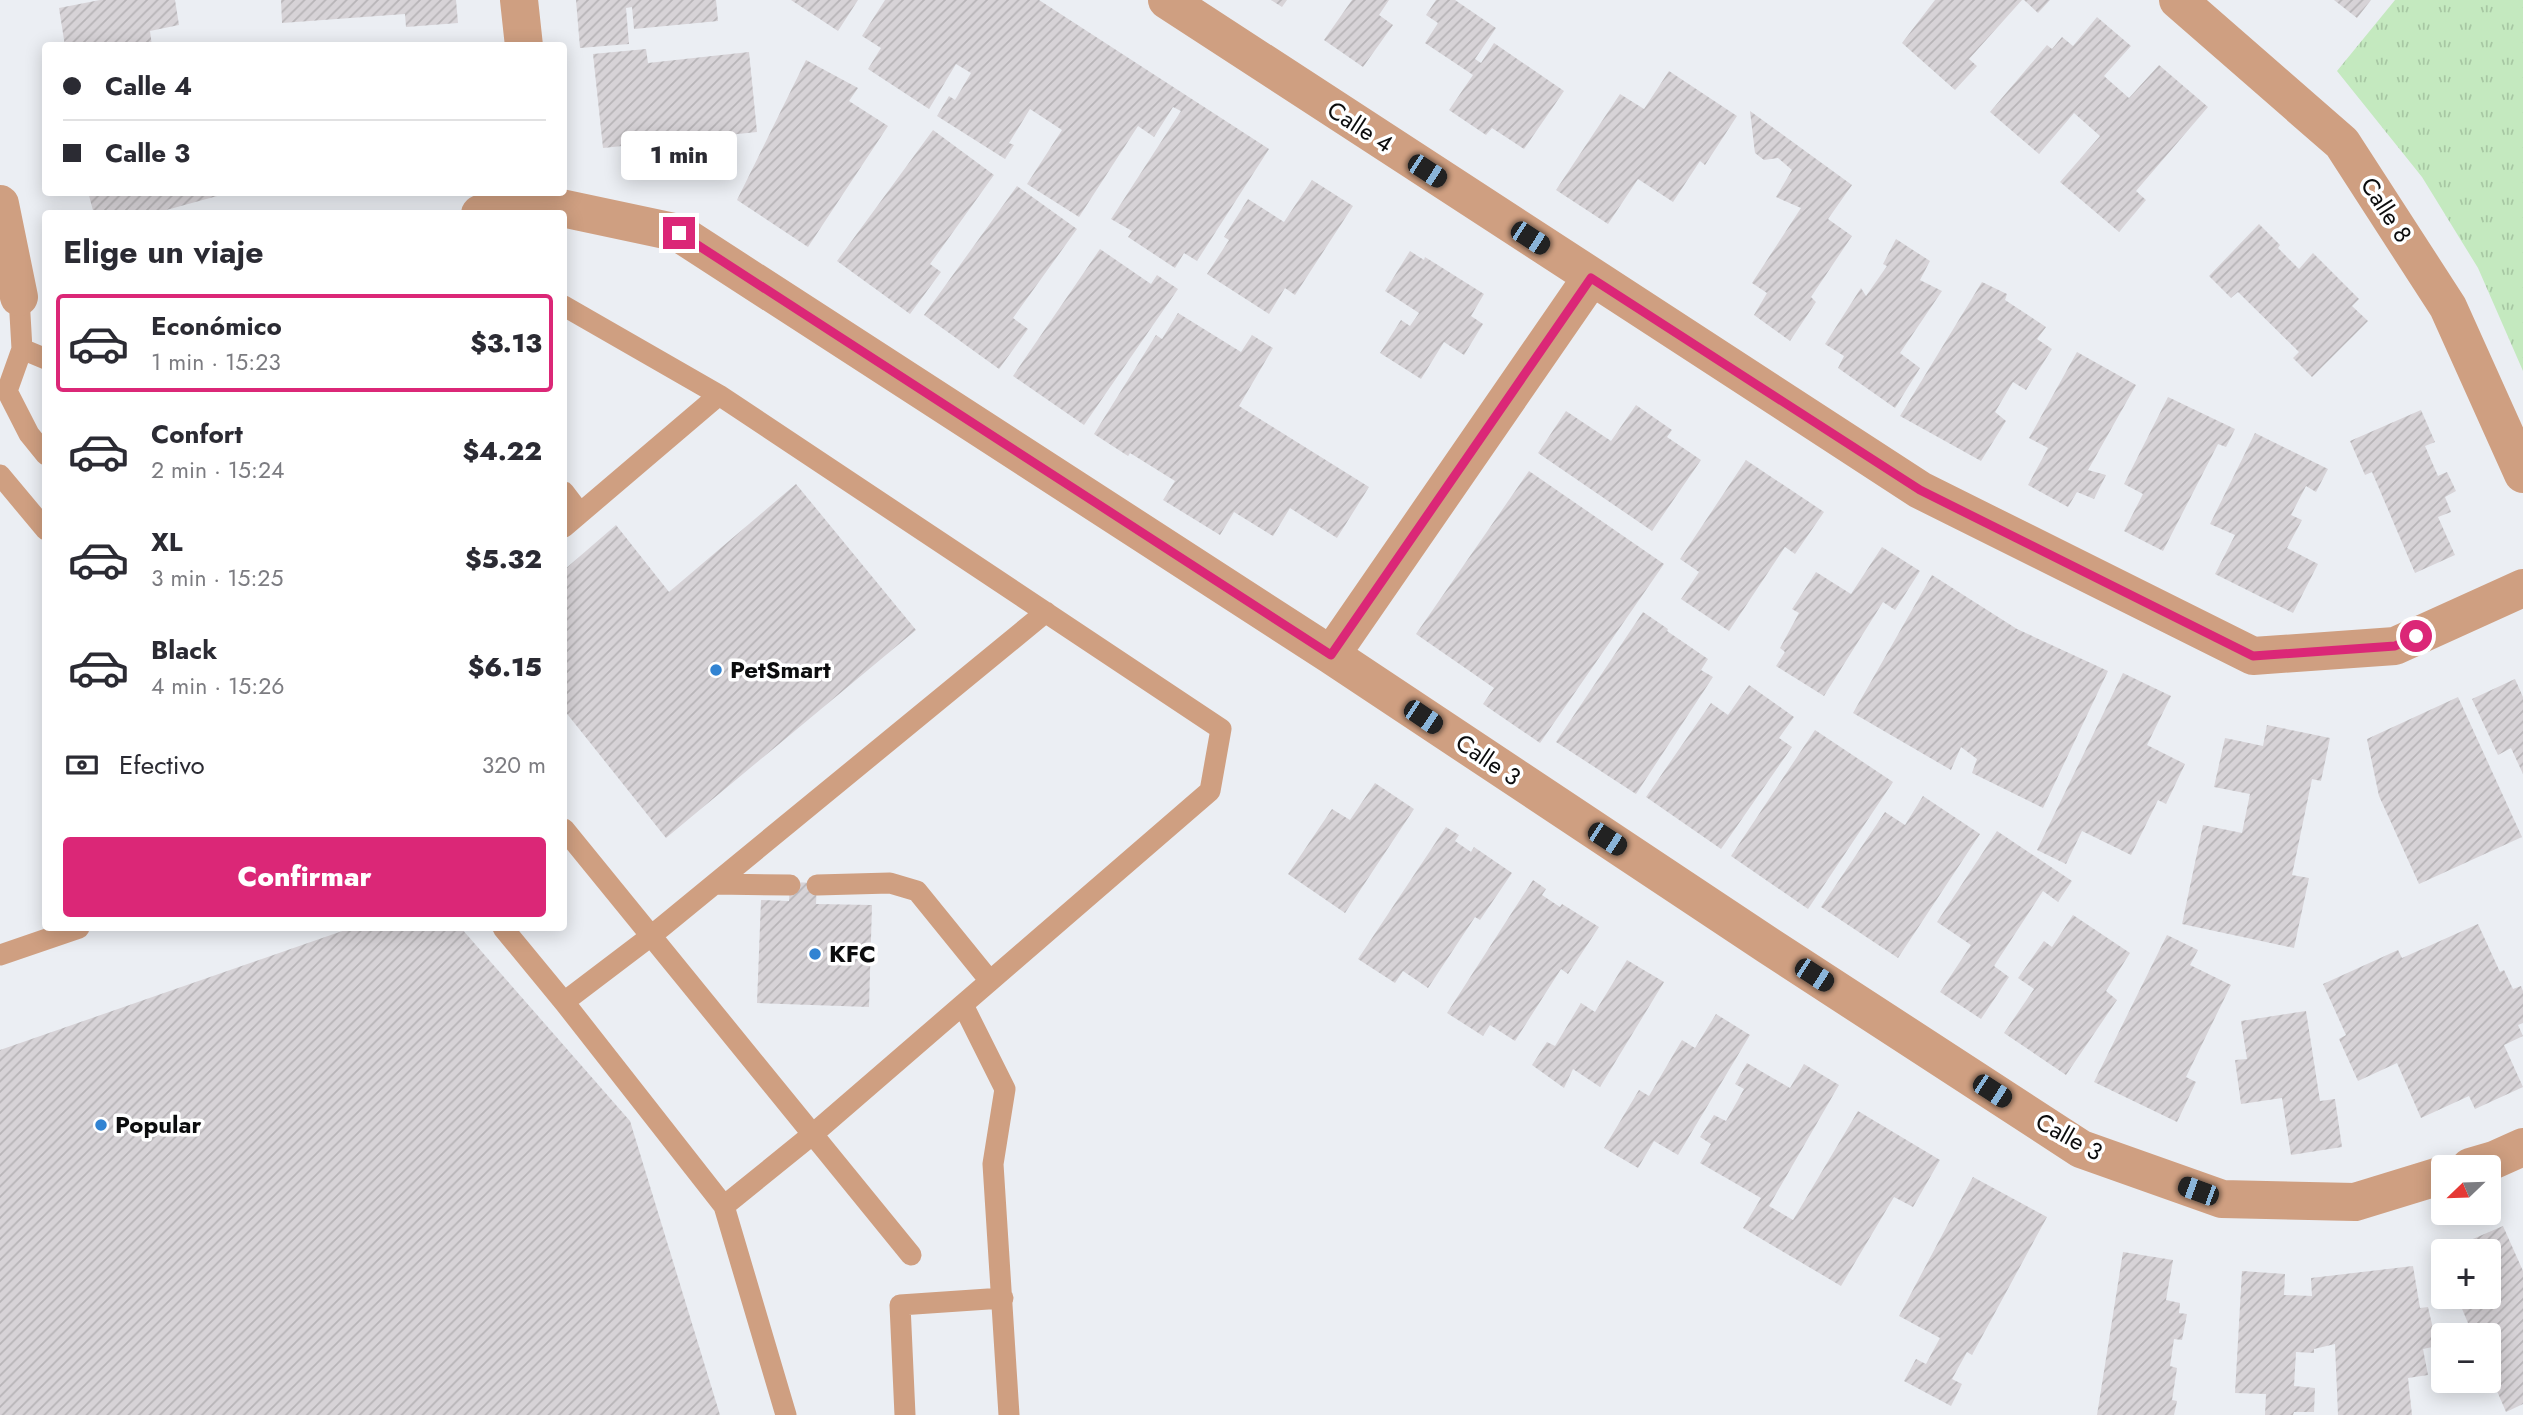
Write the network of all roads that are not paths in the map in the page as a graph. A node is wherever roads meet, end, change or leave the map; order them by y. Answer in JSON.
{"nodes":[{"id":1,"x":519,"y":0,"type":"edge"},
{"id":2,"x":1167,"y":0,"type":"edge"},
{"id":3,"x":2178,"y":0,"type":"edge"},
{"id":4,"x":524,"y":42,"type":"edge"},
{"id":5,"x":537,"y":203,"type":"edge"},
{"id":6,"x":0,"y":204,"type":"edge"},
{"id":7,"x":501,"y":210,"type":"edge"},
{"id":8,"x":1591,"y":278,"type":"junction"},
{"id":9,"x":22,"y":298,"type":"edge"},
{"id":10,"x":567,"y":308,"type":"edge"},
{"id":11,"x":22,"y":349,"type":"junction"},
{"id":12,"x":42,"y":357,"type":"edge"},
{"id":13,"x":719,"y":396,"type":"junction"},
{"id":14,"x":42,"y":449,"type":"edge"},
{"id":15,"x":2523,"y":474,"type":"edge"},
{"id":16,"x":0,"y":475,"type":"edge"},
{"id":17,"x":567,"y":496,"type":"edge"},
{"id":18,"x":580,"y":513,"type":"junction"},
{"id":19,"x":567,"y":524,"type":"edge"},
{"id":20,"x":42,"y":525,"type":"edge"},
{"id":21,"x":2523,"y":588,"type":"edge"},
{"id":22,"x":1046,"y":612,"type":"junction"},
{"id":23,"x":1331,"y":655,"type":"junction"},
{"id":24,"x":567,"y":833,"type":"edge"},
{"id":25,"x":715,"y":884,"type":"junction"},
{"id":26,"x":790,"y":885,"type":"dead end"},
{"id":27,"x":817,"y":885,"type":"dead end"},
{"id":28,"x":70,"y":931,"type":"edge"},
{"id":29,"x":505,"y":931,"type":"edge"},
{"id":30,"x":651,"y":936,"type":"junction"},
{"id":31,"x":0,"y":955,"type":"edge"},
{"id":32,"x":990,"y":981,"type":"junction"},
{"id":33,"x":564,"y":1002,"type":"junction"},
{"id":34,"x":962,"y":1005,"type":"junction"},
{"id":35,"x":813,"y":1134,"type":"junction"},
{"id":36,"x":2523,"y":1147,"type":"edge"},
{"id":37,"x":2501,"y":1157,"type":"edge"},
{"id":38,"x":2431,"y":1179,"type":"edge"},
{"id":39,"x":724,"y":1206,"type":"junction"},
{"id":40,"x":911,"y":1255,"type":"dead end"},
{"id":41,"x":1003,"y":1298,"type":"junction"},
{"id":42,"x":786,"y":1415,"type":"edge"},
{"id":43,"x":905,"y":1415,"type":"edge"},
{"id":44,"x":1009,"y":1415,"type":"edge"}],
"edges":[{"from":1,"to":4,"type":"street"},
{"from":2,"to":8,"type":"street","name":"Calle 4"},
{"from":3,"to":15,"type":"street","name":"Calle 8"},
{"from":5,"to":7,"type":"street","name":"Calle 3"},
{"from":5,"to":23,"type":"street","name":"Calle 3"},
{"from":6,"to":9,"type":"street"},
{"from":8,"to":21,"type":"street","name":"Calle 4"},
{"from":8,"to":23,"type":"street"},
{"from":9,"to":11,"type":"lane"},
{"from":10,"to":13,"type":"lane"},
{"from":11,"to":12,"type":"lane"},
{"from":11,"to":14,"type":"lane"},
{"from":13,"to":18,"type":"lane"},
{"from":13,"to":22,"type":"lane"},
{"from":16,"to":20,"type":"lane"},
{"from":17,"to":18,"type":"lane"},
{"from":18,"to":19,"type":"lane"},
{"from":22,"to":25,"type":"lane"},
{"from":22,"to":32,"type":"lane"},
{"from":23,"to":38,"type":"street","name":"Calle 3"},
{"from":24,"to":30,"type":"lane"},
{"from":25,"to":26,"type":"lane"},
{"from":25,"to":30,"type":"lane"},
{"from":27,"to":32,"type":"lane"},
{"from":28,"to":31,"type":"lane"},
{"from":29,"to":33,"type":"lane"},
{"from":30,"to":33,"type":"lane"},
{"from":30,"to":35,"type":"lane"},
{"from":32,"to":34,"type":"lane"},
{"from":33,"to":39,"type":"lane"},
{"from":34,"to":35,"type":"lane"},
{"from":34,"to":41,"type":"lane"},
{"from":35,"to":39,"type":"lane"},
{"from":35,"to":40,"type":"lane"},
{"from":36,"to":37,"type":"street"},
{"from":39,"to":42,"type":"lane"},
{"from":41,"to":43,"type":"lane"},
{"from":41,"to":44,"type":"lane"}]}
